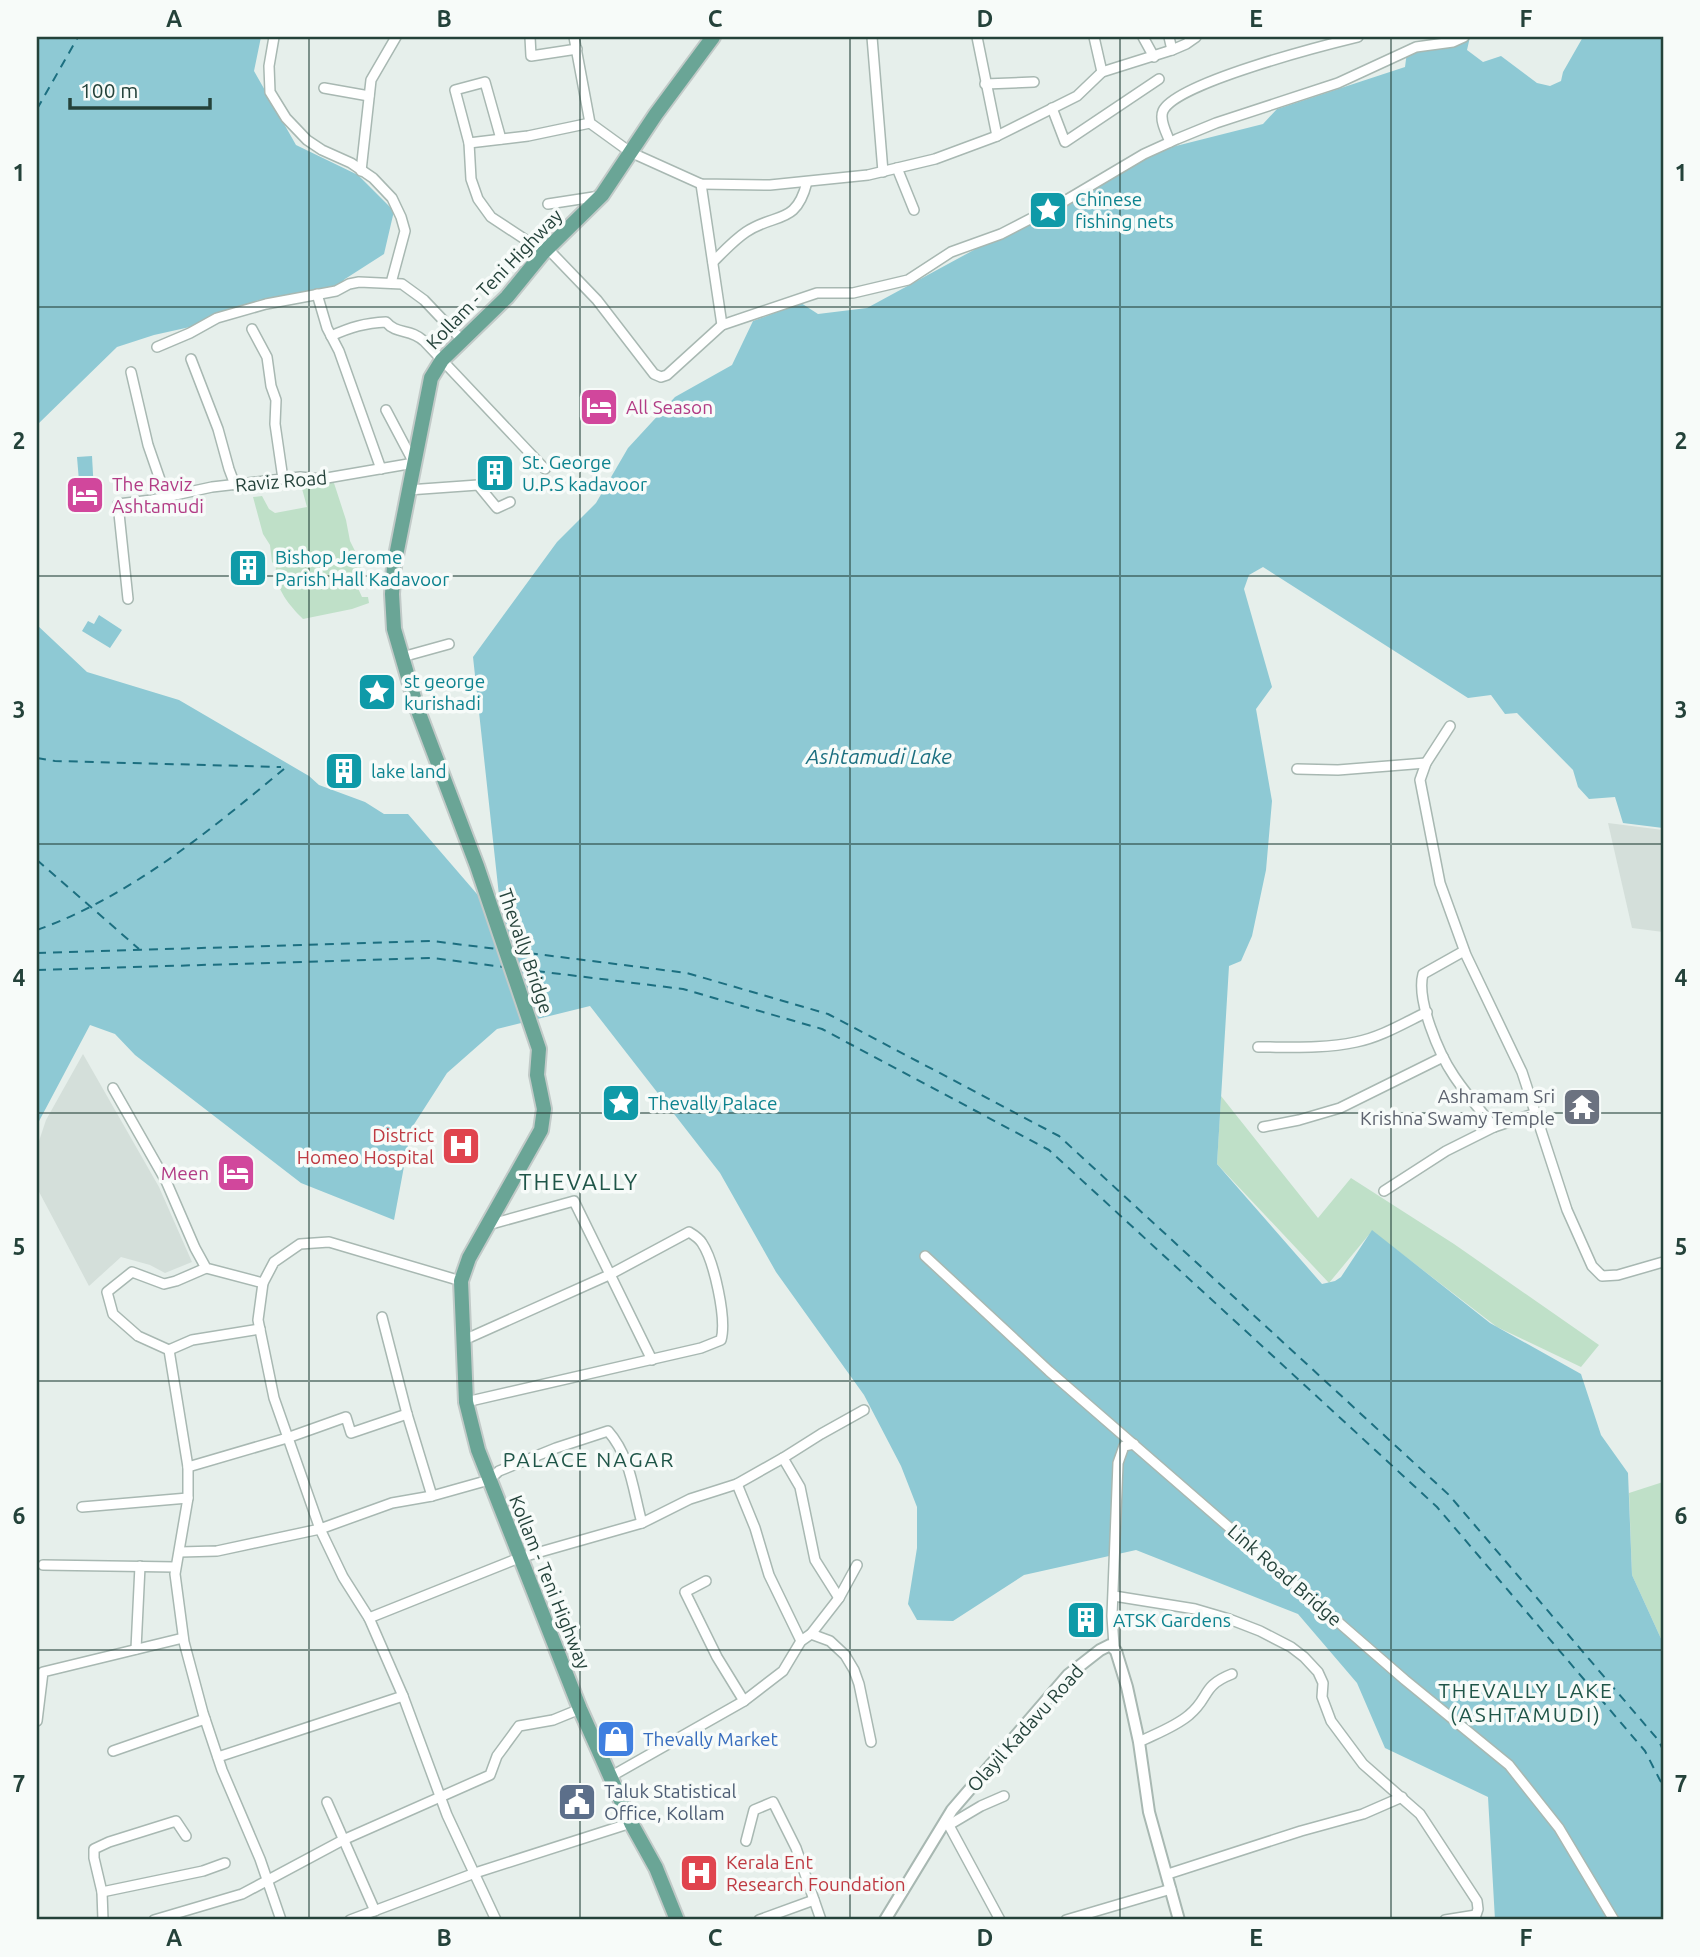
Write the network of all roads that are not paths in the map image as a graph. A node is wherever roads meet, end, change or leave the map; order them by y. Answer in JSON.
{"nodes":[{"id":1,"x":275,"y":37,"type":"edge"},
{"id":2,"x":396,"y":37,"type":"edge"},
{"id":3,"x":530,"y":37,"type":"edge"},
{"id":4,"x":574,"y":37,"type":"edge"},
{"id":5,"x":713,"y":37,"type":"edge"},
{"id":6,"x":872,"y":37,"type":"edge"},
{"id":7,"x":977,"y":37,"type":"edge"},
{"id":8,"x":1094,"y":37,"type":"edge"},
{"id":9,"x":1143,"y":37,"type":"edge"},
{"id":10,"x":1169,"y":37,"type":"edge"},
{"id":11,"x":1196,"y":37,"type":"edge"},
{"id":12,"x":1358,"y":37,"type":"edge"},
{"id":13,"x":1464,"y":37,"type":"edge"},
{"id":14,"x":577,"y":49,"type":"junction"},
{"id":15,"x":1172,"y":50,"type":"junction"},
{"id":16,"x":1154,"y":57,"type":"junction"},
{"id":17,"x":1102,"y":72,"type":"junction"},
{"id":18,"x":1158,"y":79,"type":"dead end"},
{"id":19,"x":1034,"y":82,"type":"dead end"},
{"id":20,"x":985,"y":84,"type":"junction"},
{"id":21,"x":324,"y":88,"type":"dead end"},
{"id":22,"x":369,"y":96,"type":"junction"},
{"id":23,"x":1052,"y":108,"type":"junction"},
{"id":24,"x":590,"y":123,"type":"junction"},
{"id":25,"x":997,"y":136,"type":"junction"},
{"id":26,"x":501,"y":139,"type":"junction"},
{"id":27,"x":1170,"y":142,"type":"junction"},
{"id":28,"x":469,"y":143,"type":"junction"},
{"id":29,"x":630,"y":152,"type":"junction"},
{"id":30,"x":897,"y":168,"type":"junction"},
{"id":31,"x":361,"y":171,"type":"junction"},
{"id":32,"x":883,"y":172,"type":"junction"},
{"id":33,"x":807,"y":182,"type":"junction"},
{"id":34,"x":701,"y":184,"type":"junction"},
{"id":35,"x":602,"y":195,"type":"junction"},
{"id":36,"x":548,"y":204,"type":"dead end"},
{"id":37,"x":914,"y":210,"type":"dead end"},
{"id":38,"x":547,"y":248,"type":"junction"},
{"id":39,"x":713,"y":262,"type":"junction"},
{"id":40,"x":391,"y":284,"type":"junction"},
{"id":41,"x":317,"y":294,"type":"junction"},
{"id":42,"x":722,"y":326,"type":"junction"},
{"id":43,"x":252,"y":329,"type":"dead end"},
{"id":44,"x":331,"y":336,"type":"junction"},
{"id":45,"x":462,"y":340,"type":"junction"},
{"id":46,"x":158,"y":347,"type":"dead end"},
{"id":47,"x":191,"y":359,"type":"dead end"},
{"id":48,"x":442,"y":360,"type":"junction"},
{"id":49,"x":131,"y":372,"type":"dead end"},
{"id":50,"x":386,"y":410,"type":"dead end"},
{"id":51,"x":414,"y":463,"type":"junction"},
{"id":52,"x":381,"y":469,"type":"junction"},
{"id":53,"x":545,"y":469,"type":"dead end"},
{"id":54,"x":283,"y":479,"type":"junction"},
{"id":55,"x":235,"y":485,"type":"junction"},
{"id":56,"x":408,"y":489,"type":"junction"},
{"id":57,"x":166,"y":497,"type":"junction"},
{"id":58,"x":510,"y":502,"type":"dead end"},
{"id":59,"x":128,"y":598,"type":"dead end"},
{"id":60,"x":449,"y":644,"type":"dead end"},
{"id":61,"x":402,"y":657,"type":"junction"},
{"id":62,"x":1450,"y":726,"type":"dead end"},
{"id":63,"x":1426,"y":763,"type":"junction"},
{"id":64,"x":1297,"y":769,"type":"dead end"},
{"id":65,"x":477,"y":866,"type":"joint"},
{"id":66,"x":1464,"y":951,"type":"junction"},
{"id":67,"x":1426,"y":1012,"type":"junction"},
{"id":68,"x":1258,"y":1046,"type":"dead end"},
{"id":69,"x":539,"y":1049,"type":"joint"},
{"id":70,"x":1443,"y":1057,"type":"junction"},
{"id":71,"x":113,"y":1088,"type":"dead end"},
{"id":72,"x":1536,"y":1113,"type":"junction"},
{"id":73,"x":1263,"y":1127,"type":"dead end"},
{"id":74,"x":1493,"y":1127,"type":"junction"},
{"id":75,"x":1384,"y":1191,"type":"dead end"},
{"id":76,"x":488,"y":1225,"type":"junction"},
{"id":77,"x":925,"y":1256,"type":"dead end"},
{"id":78,"x":1663,"y":1262,"type":"edge"},
{"id":79,"x":206,"y":1268,"type":"junction"},
{"id":80,"x":609,"y":1275,"type":"junction"},
{"id":81,"x":461,"y":1281,"type":"junction"},
{"id":82,"x":263,"y":1283,"type":"junction"},
{"id":83,"x":382,"y":1317,"type":"dead end"},
{"id":84,"x":260,"y":1329,"type":"junction"},
{"id":85,"x":464,"y":1340,"type":"junction"},
{"id":86,"x":169,"y":1350,"type":"junction"},
{"id":87,"x":652,"y":1360,"type":"junction"},
{"id":88,"x":466,"y":1402,"type":"junction"},
{"id":89,"x":864,"y":1410,"type":"dead end"},
{"id":90,"x":407,"y":1414,"type":"junction"},
{"id":91,"x":287,"y":1438,"type":"junction"},
{"id":92,"x":1134,"y":1444,"type":"junction"},
{"id":93,"x":783,"y":1458,"type":"junction"},
{"id":94,"x":188,"y":1467,"type":"junction"},
{"id":95,"x":489,"y":1480,"type":"junction"},
{"id":96,"x":737,"y":1484,"type":"junction"},
{"id":97,"x":432,"y":1496,"type":"junction"},
{"id":98,"x":188,"y":1498,"type":"junction"},
{"id":99,"x":82,"y":1507,"type":"dead end"},
{"id":100,"x":642,"y":1523,"type":"junction"},
{"id":101,"x":320,"y":1529,"type":"junction"},
{"id":102,"x":180,"y":1552,"type":"junction"},
{"id":103,"x":519,"y":1558,"type":"junction"},
{"id":104,"x":43,"y":1565,"type":"dead end"},
{"id":105,"x":857,"y":1565,"type":"dead end"},
{"id":106,"x":140,"y":1566,"type":"junction"},
{"id":107,"x":175,"y":1567,"type":"junction"},
{"id":108,"x":706,"y":1581,"type":"dead end"},
{"id":109,"x":1114,"y":1596,"type":"junction"},
{"id":110,"x":839,"y":1598,"type":"junction"},
{"id":111,"x":369,"y":1618,"type":"junction"},
{"id":112,"x":810,"y":1634,"type":"junction"},
{"id":113,"x":183,"y":1638,"type":"junction"},
{"id":114,"x":801,"y":1641,"type":"junction"},
{"id":115,"x":1114,"y":1646,"type":"junction"},
{"id":116,"x":136,"y":1649,"type":"junction"},
{"id":117,"x":1232,"y":1674,"type":"dead end"},
{"id":118,"x":402,"y":1696,"type":"junction"},
{"id":119,"x":744,"y":1701,"type":"junction"},
{"id":120,"x":580,"y":1709,"type":"junction"},
{"id":121,"x":205,"y":1719,"type":"junction"},
{"id":122,"x":37,"y":1721,"type":"edge"},
{"id":123,"x":871,"y":1742,"type":"dead end"},
{"id":124,"x":1139,"y":1742,"type":"junction"},
{"id":125,"x":113,"y":1751,"type":"dead end"},
{"id":126,"x":218,"y":1757,"type":"junction"},
{"id":127,"x":610,"y":1777,"type":"junction"},
{"id":128,"x":1004,"y":1796,"type":"dead end"},
{"id":129,"x":442,"y":1797,"type":"junction"},
{"id":130,"x":1402,"y":1797,"type":"junction"},
{"id":131,"x":327,"y":1802,"type":"dead end"},
{"id":132,"x":948,"y":1822,"type":"junction"},
{"id":133,"x":631,"y":1823,"type":"junction"},
{"id":134,"x":186,"y":1836,"type":"dead end"},
{"id":135,"x":344,"y":1840,"type":"junction"},
{"id":136,"x":746,"y":1842,"type":"dead end"},
{"id":137,"x":225,"y":1863,"type":"dead end"},
{"id":138,"x":475,"y":1873,"type":"junction"},
{"id":139,"x":1168,"y":1874,"type":"junction"},
{"id":140,"x":267,"y":1880,"type":"junction"},
{"id":141,"x":1171,"y":1889,"type":"junction"},
{"id":142,"x":102,"y":1892,"type":"junction"},
{"id":143,"x":814,"y":1900,"type":"junction"},
{"id":144,"x":375,"y":1911,"type":"junction"},
{"id":145,"x":888,"y":1918,"type":"edge"},
{"id":146,"x":1476,"y":1918,"type":"edge"},
{"id":147,"x":103,"y":1920,"type":"edge"},
{"id":148,"x":154,"y":1920,"type":"edge"},
{"id":149,"x":281,"y":1920,"type":"edge"},
{"id":150,"x":350,"y":1920,"type":"edge"},
{"id":151,"x":496,"y":1920,"type":"edge"},
{"id":152,"x":677,"y":1920,"type":"edge"},
{"id":153,"x":759,"y":1920,"type":"edge"},
{"id":154,"x":821,"y":1920,"type":"edge"},
{"id":155,"x":1000,"y":1920,"type":"edge"},
{"id":156,"x":1066,"y":1920,"type":"edge"},
{"id":157,"x":1179,"y":1920,"type":"edge"},
{"id":158,"x":1445,"y":1920,"type":"edge"},
{"id":159,"x":1614,"y":1920,"type":"edge"}],
"edges":[{"from":1,"to":31,"type":"street"},
{"from":2,"to":22,"type":"street"},
{"from":3,"to":14,"type":"street"},
{"from":4,"to":14,"type":"street"},
{"from":5,"to":29,"type":"main road","name":"Kollam - Teni Highway"},
{"from":6,"to":32,"type":"street"},
{"from":7,"to":20,"type":"street"},
{"from":8,"to":17,"type":"street"},
{"from":9,"to":16,"type":"street"},
{"from":10,"to":15,"type":"street"},
{"from":11,"to":15,"type":"street"},
{"from":12,"to":27,"type":"street"},
{"from":13,"to":27,"type":"street"},
{"from":14,"to":24,"type":"street"},
{"from":15,"to":16,"type":"street"},
{"from":16,"to":17,"type":"street"},
{"from":17,"to":23,"type":"street"},
{"from":18,"to":23,"type":"street"},
{"from":19,"to":20,"type":"street"},
{"from":20,"to":25,"type":"street"},
{"from":21,"to":22,"type":"street"},
{"from":22,"to":31,"type":"street"},
{"from":23,"to":25,"type":"street"},
{"from":24,"to":26,"type":"street"},
{"from":24,"to":29,"type":"street"},
{"from":25,"to":30,"type":"street"},
{"from":26,"to":28,"type":"street"},
{"from":26,"to":28,"type":"street"},
{"from":27,"to":42,"type":"street"},
{"from":28,"to":38,"type":"street"},
{"from":29,"to":34,"type":"street"},
{"from":29,"to":35,"type":"main road","name":"Kollam - Teni Highway"},
{"from":30,"to":32,"type":"street"},
{"from":30,"to":37,"type":"street"},
{"from":31,"to":40,"type":"street"},
{"from":32,"to":33,"type":"street"},
{"from":33,"to":34,"type":"street"},
{"from":33,"to":39,"type":"street"},
{"from":34,"to":39,"type":"street"},
{"from":35,"to":36,"type":"street"},
{"from":35,"to":38,"type":"main road","name":"Kollam - Teni Highway"},
{"from":38,"to":42,"type":"street"},
{"from":38,"to":45,"type":"main road","name":"Kollam - Teni Highway"},
{"from":39,"to":42,"type":"street"},
{"from":40,"to":41,"type":"street"},
{"from":40,"to":45,"type":"street"},
{"from":41,"to":44,"type":"street"},
{"from":41,"to":46,"type":"street"},
{"from":43,"to":54,"type":"street"},
{"from":44,"to":48,"type":"street"},
{"from":44,"to":52,"type":"street"},
{"from":45,"to":48,"type":"main road","name":"Kollam - Teni Highway"},
{"from":47,"to":55,"type":"street"},
{"from":48,"to":51,"type":"main road","name":"Kollam - Teni Highway"},
{"from":48,"to":53,"type":"street"},
{"from":49,"to":57,"type":"street"},
{"from":50,"to":51,"type":"street"},
{"from":51,"to":52,"type":"street","name":"Raviz Road"},
{"from":51,"to":56,"type":"main road","name":"Kollam - Teni Highway"},
{"from":52,"to":54,"type":"street","name":"Raviz Road"},
{"from":54,"to":55,"type":"street","name":"Raviz Road"},
{"from":55,"to":57,"type":"street","name":"Raviz Road"},
{"from":56,"to":58,"type":"street"},
{"from":56,"to":61,"type":"main road","name":"Kollam - Teni Highway"},
{"from":57,"to":59,"type":"street","name":"Raviz Road"},
{"from":60,"to":61,"type":"street"},
{"from":61,"to":65,"type":"main road","name":"Kollam - Teni Highway"},
{"from":62,"to":63,"type":"street"},
{"from":63,"to":64,"type":"street"},
{"from":63,"to":66,"type":"street"},
{"from":65,"to":69,"type":"main road","name":"Thevally Bridge"},
{"from":66,"to":67,"type":"street"},
{"from":66,"to":72,"type":"street"},
{"from":67,"to":68,"type":"street"},
{"from":67,"to":70,"type":"street"},
{"from":69,"to":76,"type":"main road","name":"Kollam - Teni Highway"},
{"from":70,"to":73,"type":"street"},
{"from":70,"to":74,"type":"street"},
{"from":71,"to":79,"type":"street"},
{"from":72,"to":74,"type":"street"},
{"from":72,"to":78,"type":"street"},
{"from":74,"to":75,"type":"street"},
{"from":76,"to":80,"type":"street"},
{"from":76,"to":81,"type":"main road","name":"Kollam - Teni Highway"},
{"from":77,"to":92,"type":"street","name":"Link Road Bridge"},
{"from":79,"to":82,"type":"street"},
{"from":79,"to":86,"type":"street"},
{"from":80,"to":85,"type":"street"},
{"from":80,"to":87,"type":"street"},
{"from":80,"to":87,"type":"street"},
{"from":81,"to":82,"type":"street"},
{"from":81,"to":85,"type":"main road","name":"Kollam - Teni Highway"},
{"from":82,"to":84,"type":"street"},
{"from":83,"to":90,"type":"street"},
{"from":84,"to":86,"type":"street"},
{"from":84,"to":91,"type":"street"},
{"from":85,"to":88,"type":"main road","name":"Kollam - Teni Highway"},
{"from":86,"to":94,"type":"street"},
{"from":87,"to":88,"type":"street"},
{"from":88,"to":95,"type":"main road","name":"Kollam - Teni Highway"},
{"from":89,"to":93,"type":"street"},
{"from":90,"to":91,"type":"street"},
{"from":90,"to":97,"type":"street"},
{"from":91,"to":94,"type":"street"},
{"from":91,"to":101,"type":"street"},
{"from":92,"to":109,"type":"street"},
{"from":92,"to":159,"type":"street","name":"Link Road Bridge"},
{"from":93,"to":96,"type":"street"},
{"from":93,"to":110,"type":"street"},
{"from":94,"to":98,"type":"street"},
{"from":95,"to":97,"type":"street"},
{"from":95,"to":100,"type":"street"},
{"from":95,"to":103,"type":"main road","name":"Kollam - Teni Highway"},
{"from":96,"to":100,"type":"street"},
{"from":96,"to":114,"type":"street"},
{"from":97,"to":101,"type":"street"},
{"from":98,"to":99,"type":"street"},
{"from":98,"to":102,"type":"street"},
{"from":100,"to":103,"type":"street"},
{"from":101,"to":102,"type":"street"},
{"from":101,"to":111,"type":"street"},
{"from":102,"to":107,"type":"street"},
{"from":103,"to":111,"type":"street"},
{"from":103,"to":120,"type":"main road","name":"Kollam - Teni Highway"},
{"from":104,"to":106,"type":"street"},
{"from":105,"to":110,"type":"street"},
{"from":106,"to":107,"type":"street"},
{"from":106,"to":116,"type":"street"},
{"from":107,"to":113,"type":"street"},
{"from":108,"to":119,"type":"street"},
{"from":109,"to":115,"type":"street"},
{"from":109,"to":130,"type":"street"},
{"from":110,"to":112,"type":"street"},
{"from":111,"to":118,"type":"street"},
{"from":112,"to":114,"type":"street"},
{"from":112,"to":123,"type":"street"},
{"from":113,"to":116,"type":"street"},
{"from":113,"to":121,"type":"street"},
{"from":114,"to":119,"type":"street"},
{"from":115,"to":124,"type":"street"},
{"from":115,"to":132,"type":"street","name":"Olayil Kadavu Road"},
{"from":116,"to":122,"type":"street"},
{"from":117,"to":124,"type":"street"},
{"from":118,"to":126,"type":"street"},
{"from":118,"to":129,"type":"street"},
{"from":119,"to":127,"type":"street"},
{"from":120,"to":127,"type":"main road","name":"Kollam - Teni Highway"},
{"from":120,"to":129,"type":"street"},
{"from":121,"to":125,"type":"street"},
{"from":121,"to":126,"type":"street"},
{"from":124,"to":139,"type":"street"},
{"from":126,"to":140,"type":"street"},
{"from":127,"to":133,"type":"main road","name":"Kollam - Teni Highway"},
{"from":128,"to":132,"type":"street"},
{"from":129,"to":135,"type":"street"},
{"from":129,"to":138,"type":"street"},
{"from":130,"to":139,"type":"street"},
{"from":130,"to":146,"type":"street"},
{"from":131,"to":135,"type":"street"},
{"from":132,"to":145,"type":"street","name":"Olayil Kadavu Road"},
{"from":132,"to":155,"type":"street"},
{"from":133,"to":138,"type":"street"},
{"from":133,"to":152,"type":"main road","name":"Kollam - Teni Highway"},
{"from":134,"to":142,"type":"street"},
{"from":135,"to":140,"type":"street"},
{"from":135,"to":144,"type":"street"},
{"from":136,"to":143,"type":"street"},
{"from":137,"to":142,"type":"street"},
{"from":138,"to":144,"type":"street"},
{"from":138,"to":151,"type":"street"},
{"from":139,"to":141,"type":"street"},
{"from":140,"to":148,"type":"street"},
{"from":140,"to":149,"type":"street"},
{"from":141,"to":156,"type":"street"},
{"from":141,"to":157,"type":"street"},
{"from":142,"to":147,"type":"street"},
{"from":143,"to":153,"type":"street"},
{"from":143,"to":154,"type":"street"},
{"from":144,"to":150,"type":"street"},
{"from":146,"to":158,"type":"street"}]}
